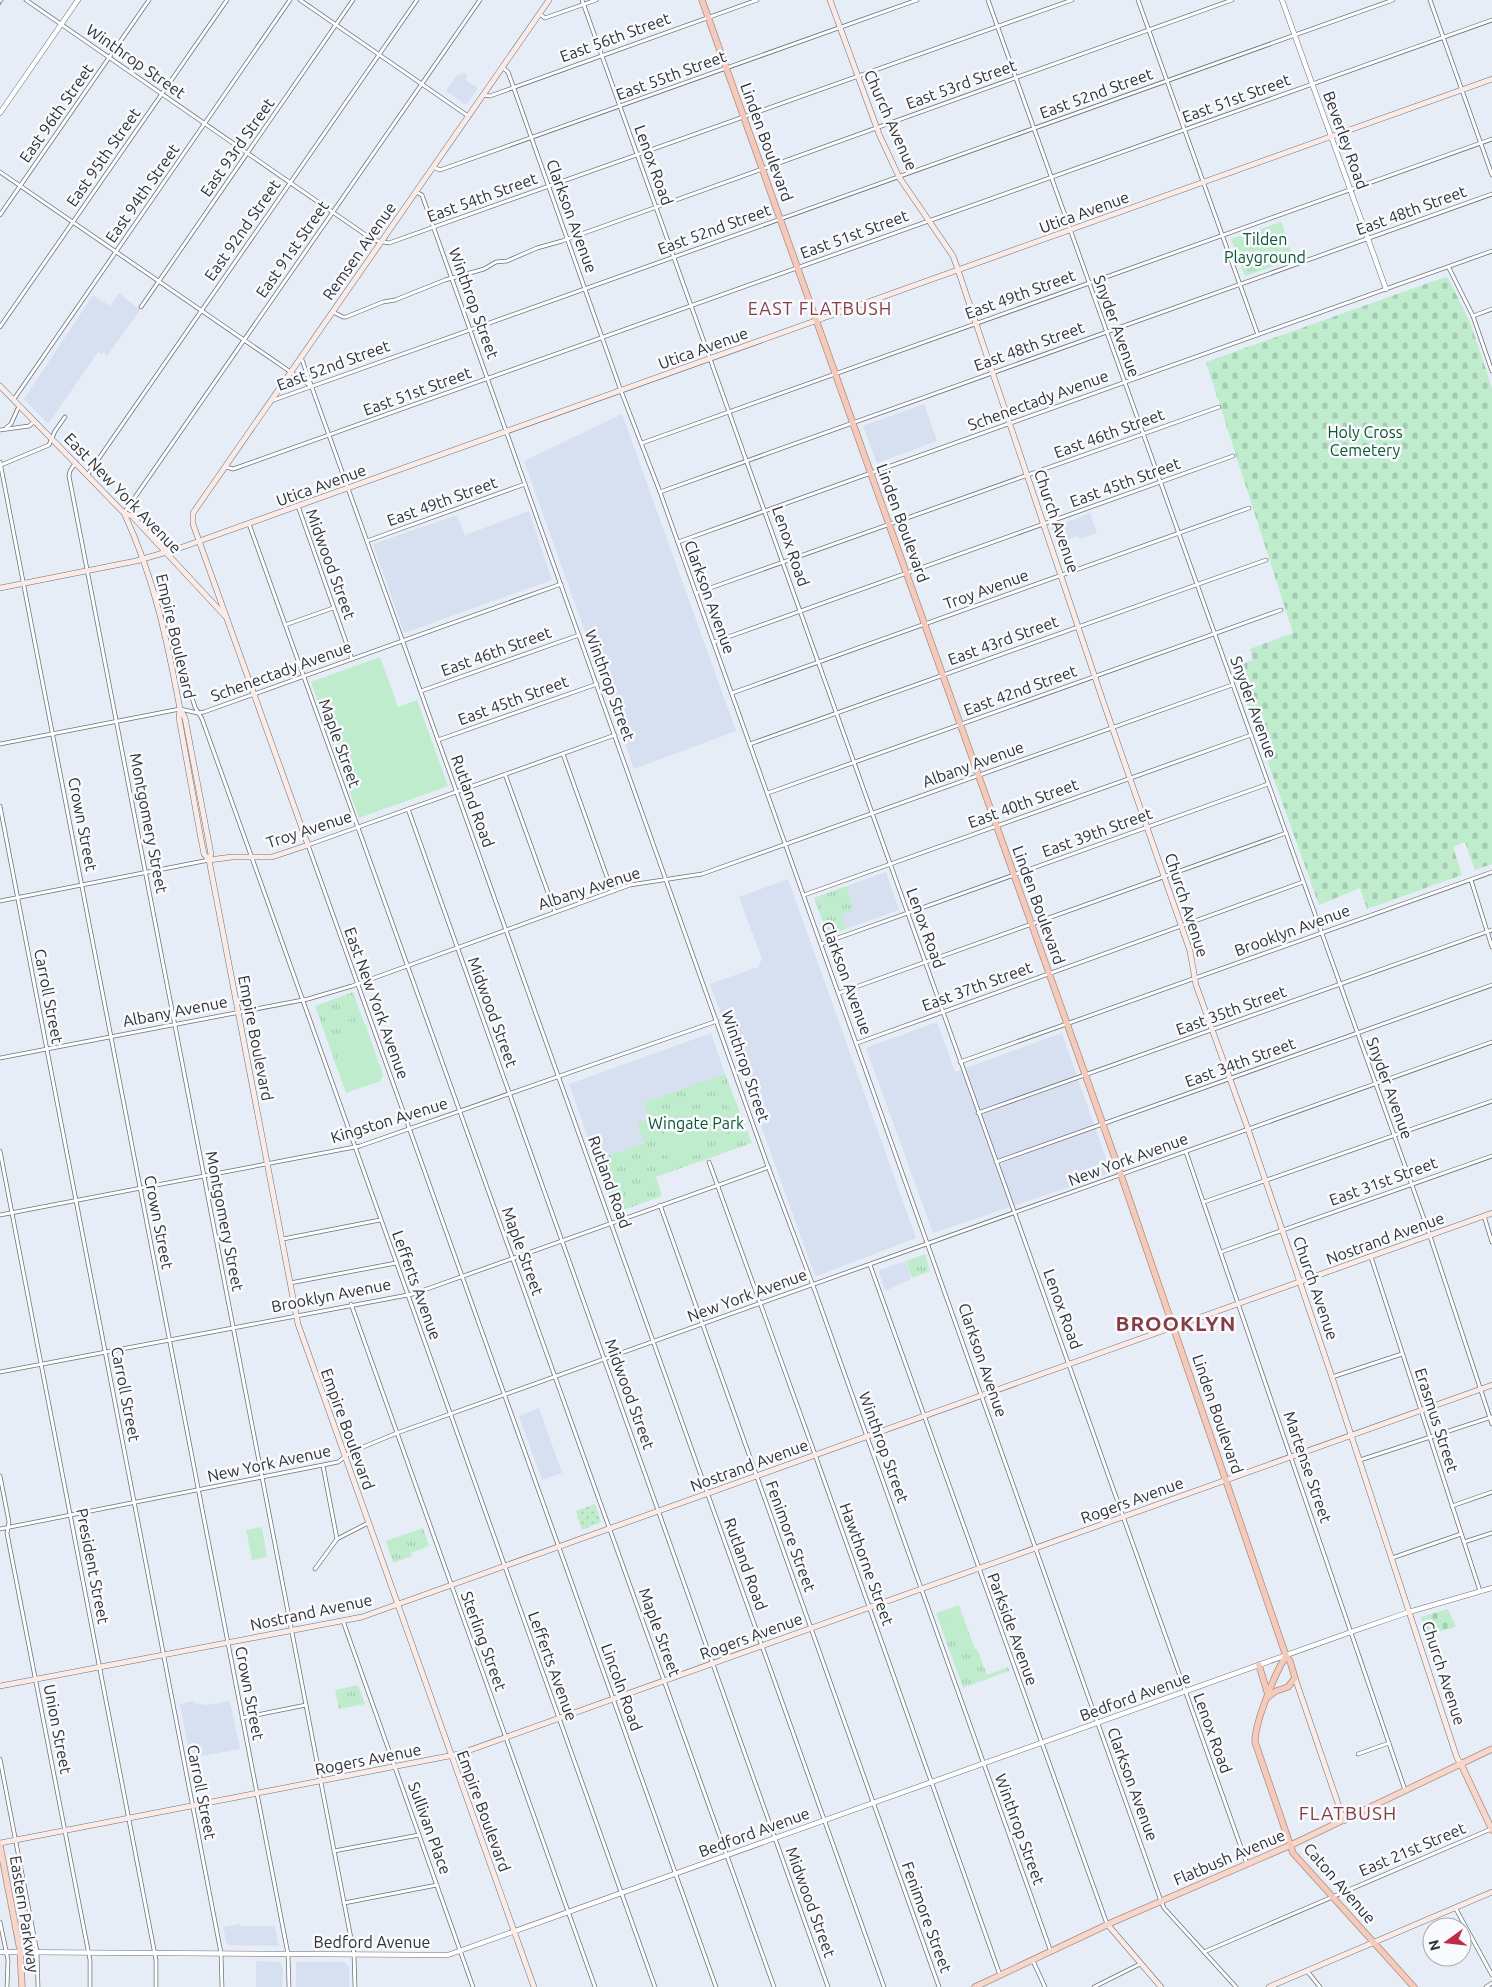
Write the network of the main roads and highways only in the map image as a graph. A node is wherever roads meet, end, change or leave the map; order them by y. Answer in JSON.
{"nodes":[{"id":1,"x":549,"y":0,"type":"edge"},
{"id":2,"x":702,"y":0,"type":"edge"},
{"id":3,"x":830,"y":0,"type":"edge"},
{"id":4,"x":1492,"y":79,"type":"edge"},
{"id":5,"x":958,"y":270,"type":"junction"},
{"id":6,"x":816,"y":321,"type":"junction"},
{"id":7,"x":0,"y":386,"type":"edge"},
{"id":8,"x":124,"y":513,"type":"junction"},
{"id":9,"x":192,"y":516,"type":"joint"},
{"id":10,"x":199,"y":541,"type":"junction"},
{"id":11,"x":165,"y":553,"type":"junction"},
{"id":12,"x":143,"y":559,"type":"junction"},
{"id":13,"x":0,"y":588,"type":"edge"},
{"id":14,"x":228,"y":619,"type":"junction"},
{"id":15,"x":308,"y":844,"type":"joint"},
{"id":16,"x":210,"y":860,"type":"junction"},
{"id":17,"x":1492,"y":1213,"type":"edge"},
{"id":18,"x":1300,"y":1282,"type":"junction"},
{"id":19,"x":1173,"y":1327,"type":"junction"},
{"id":20,"x":1492,"y":1384,"type":"edge"},
{"id":21,"x":1351,"y":1435,"type":"junction"},
{"id":22,"x":1226,"y":1480,"type":"junction"},
{"id":23,"x":397,"y":1604,"type":"junction"},
{"id":24,"x":1286,"y":1656,"type":"junction"},
{"id":25,"x":1259,"y":1665,"type":"road end"},
{"id":26,"x":1295,"y":1678,"type":"junction"},
{"id":27,"x":0,"y":1686,"type":"edge"},
{"id":28,"x":1268,"y":1697,"type":"junction"},
{"id":29,"x":1492,"y":1749,"type":"edge"},
{"id":30,"x":451,"y":1756,"type":"junction"},
{"id":31,"x":1461,"y":1764,"type":"junction"},
{"id":32,"x":1344,"y":1821,"type":"junction"},
{"id":33,"x":1492,"y":1829,"type":"edge"},
{"id":34,"x":0,"y":1845,"type":"edge"},
{"id":35,"x":1290,"y":1846,"type":"junction"},
{"id":36,"x":1492,"y":1892,"type":"edge"},
{"id":37,"x":1108,"y":1925,"type":"junction"},
{"id":38,"x":1374,"y":1942,"type":"junction"},
{"id":39,"x":22,"y":1987,"type":"edge"},
{"id":40,"x":534,"y":1987,"type":"edge"},
{"id":41,"x":975,"y":1987,"type":"edge"},
{"id":42,"x":1161,"y":1987,"type":"edge"},
{"id":43,"x":1269,"y":1987,"type":"edge"},
{"id":44,"x":1414,"y":1987,"type":"edge"}],
"edges":[{"from":1,"to":9,"type":"main road","name":"Remsen Avenue"},
{"from":2,"to":6,"type":"highway","name":"Linden Boulevard"},
{"from":3,"to":5,"type":"main road","name":"Church Avenue"},
{"from":4,"to":5,"type":"main road","name":"Utica Avenue"},
{"from":5,"to":6,"type":"main road","name":"Utica Avenue"},
{"from":5,"to":18,"type":"main road","name":"Church Avenue"},
{"from":6,"to":10,"type":"main road","name":"Utica Avenue"},
{"from":6,"to":19,"type":"highway","name":"Linden Boulevard"},
{"from":7,"to":8,"type":"main road","name":"East New York Avenue"},
{"from":8,"to":11,"type":"main road","name":"East New York Avenue"},
{"from":8,"to":12,"type":"main road","name":"Empire Boulevard"},
{"from":9,"to":10,"type":"main road","name":"East New York Avenue"},
{"from":10,"to":11,"type":"main road","name":"Utica Avenue"},
{"from":10,"to":14,"type":"main road","name":"East New York Avenue"},
{"from":11,"to":12,"type":"main road","name":"Utica Avenue"},
{"from":11,"to":14,"type":"main road","name":"East New York Avenue"},
{"from":12,"to":13,"type":"main road","name":"Utica Avenue"},
{"from":12,"to":16,"type":"main road","name":"Empire Boulevard"},
{"from":14,"to":15,"type":"main road","name":"East New York Avenue"},
{"from":15,"to":16,"type":"main road","name":"Troy Avenue"},
{"from":16,"to":23,"type":"main road","name":"Empire Boulevard"},
{"from":17,"to":18,"type":"main road","name":"Nostrand Avenue"},
{"from":18,"to":19,"type":"main road","name":"Nostrand Avenue"},
{"from":18,"to":21,"type":"main road","name":"Church Avenue"},
{"from":19,"to":22,"type":"highway","name":"Linden Boulevard"},
{"from":19,"to":23,"type":"main road","name":"Nostrand Avenue"},
{"from":20,"to":21,"type":"main road","name":"Rogers Avenue"},
{"from":21,"to":22,"type":"main road","name":"Rogers Avenue"},
{"from":21,"to":31,"type":"main road","name":"Church Avenue"},
{"from":22,"to":24,"type":"highway","name":"Linden Boulevard"},
{"from":22,"to":30,"type":"main road","name":"Rogers Avenue"},
{"from":23,"to":27,"type":"main road","name":"Nostrand Avenue"},
{"from":23,"to":30,"type":"main road","name":"Empire Boulevard"},
{"from":24,"to":26,"type":"highway","name":"Linden Boulevard"},
{"from":24,"to":28,"type":"highway","name":"Caton Avenue"},
{"from":25,"to":28,"type":"highway"},
{"from":26,"to":28,"type":"highway"},
{"from":26,"to":32,"type":"main road","name":"Linden Boulevard"},
{"from":28,"to":35,"type":"highway","name":"Caton Avenue"},
{"from":29,"to":31,"type":"main road","name":"Flatbush Avenue"},
{"from":30,"to":34,"type":"main road","name":"Rogers Avenue"},
{"from":30,"to":40,"type":"main road","name":"Empire Boulevard"},
{"from":31,"to":32,"type":"main road","name":"Flatbush Avenue"},
{"from":31,"to":33,"type":"main road","name":"Church Avenue"},
{"from":32,"to":35,"type":"main road","name":"Flatbush Avenue"},
{"from":34,"to":39,"type":"main road","name":"Eastern Parkway"},
{"from":35,"to":37,"type":"main road","name":"Flatbush Avenue"},
{"from":35,"to":38,"type":"highway","name":"Caton Avenue"},
{"from":36,"to":38,"type":"main road"},
{"from":37,"to":41,"type":"main road","name":"Flatbush Avenue"},
{"from":37,"to":42,"type":"main road","name":"Parkside Avenue"},
{"from":38,"to":43,"type":"main road"},
{"from":38,"to":44,"type":"highway","name":"Caton Avenue"}]}
